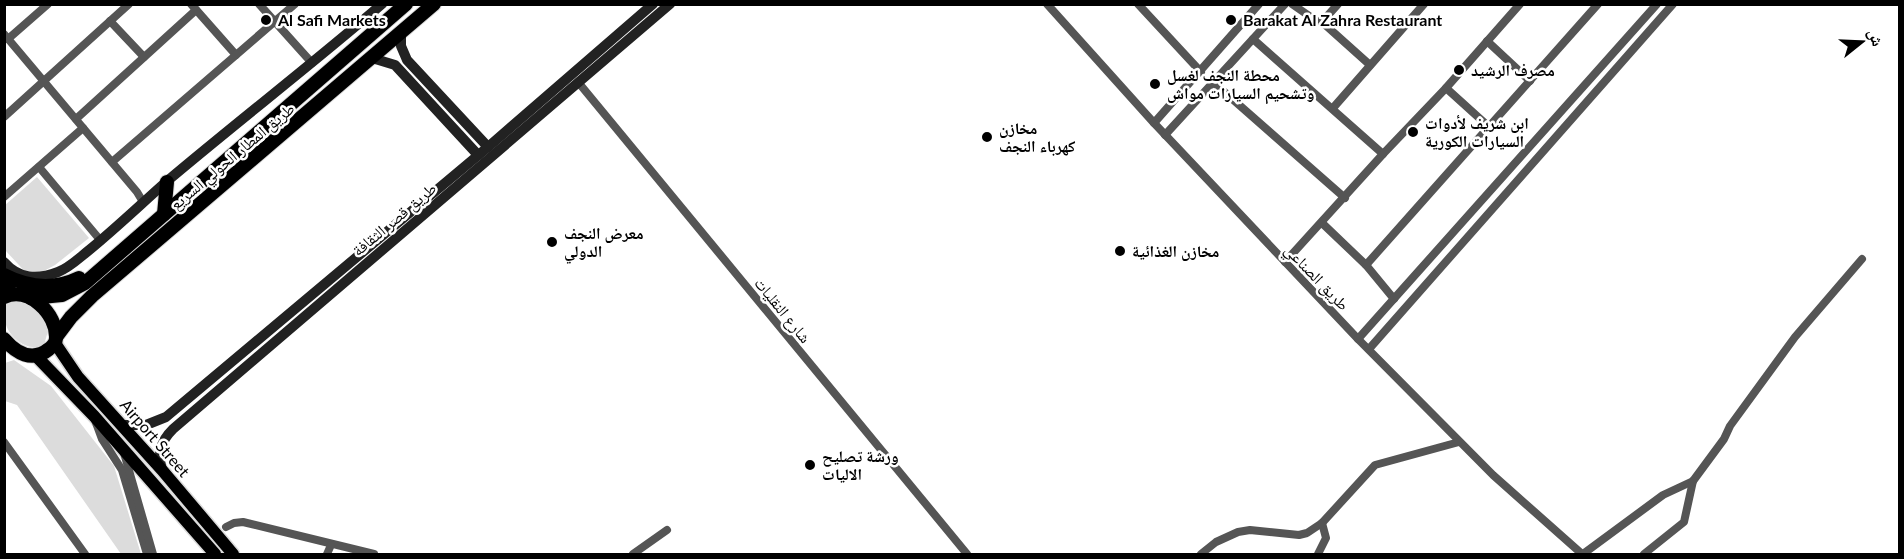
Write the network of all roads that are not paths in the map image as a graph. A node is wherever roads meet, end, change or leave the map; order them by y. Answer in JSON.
{"nodes":[{"id":1,"x":48,"y":4,"type":"edge"},
{"id":2,"x":129,"y":4,"type":"edge"},
{"id":3,"x":259,"y":4,"type":"edge"},
{"id":4,"x":295,"y":4,"type":"edge"},
{"id":5,"x":382,"y":4,"type":"edge"},
{"id":6,"x":434,"y":4,"type":"edge"},
{"id":7,"x":653,"y":4,"type":"edge"},
{"id":8,"x":670,"y":4,"type":"edge"},
{"id":9,"x":1047,"y":4,"type":"edge"},
{"id":10,"x":1138,"y":4,"type":"edge"},
{"id":11,"x":1259,"y":4,"type":"edge"},
{"id":12,"x":1285,"y":4,"type":"edge"},
{"id":13,"x":1292,"y":4,"type":"edge"},
{"id":14,"x":1338,"y":4,"type":"edge"},
{"id":15,"x":1424,"y":4,"type":"edge"},
{"id":16,"x":1520,"y":4,"type":"edge"},
{"id":17,"x":1598,"y":4,"type":"edge"},
{"id":18,"x":1657,"y":4,"type":"edge"},
{"id":19,"x":1673,"y":4,"type":"edge"},
{"id":20,"x":193,"y":7,"type":"edge"},
{"id":21,"x":402,"y":8,"type":"edge"},
{"id":22,"x":110,"y":21,"type":"junction"},
{"id":23,"x":274,"y":22,"type":"junction"},
{"id":24,"x":1322,"y":22,"type":"junction"},
{"id":25,"x":405,"y":29,"type":"junction"},
{"id":26,"x":6,"y":36,"type":"edge"},
{"id":27,"x":1253,"y":39,"type":"junction"},
{"id":28,"x":1488,"y":41,"type":"junction"},
{"id":29,"x":403,"y":54,"type":"junction"},
{"id":30,"x":236,"y":56,"type":"junction"},
{"id":31,"x":144,"y":57,"type":"junction"},
{"id":32,"x":372,"y":58,"type":"junction"},
{"id":33,"x":312,"y":63,"type":"junction"},
{"id":34,"x":395,"y":64,"type":"junction"},
{"id":35,"x":1370,"y":65,"type":"junction"},
{"id":36,"x":1201,"y":72,"type":"junction"},
{"id":37,"x":44,"y":81,"type":"junction"},
{"id":38,"x":1530,"y":81,"type":"junction"},
{"id":39,"x":578,"y":82,"type":"junction"},
{"id":40,"x":1213,"y":82,"type":"junction"},
{"id":41,"x":1446,"y":88,"type":"junction"},
{"id":42,"x":1582,"y":89,"type":"junction"},
{"id":43,"x":1591,"y":98,"type":"junction"},
{"id":44,"x":1333,"y":108,"type":"junction"},
{"id":45,"x":6,"y":113,"type":"edge"},
{"id":46,"x":76,"y":119,"type":"junction"},
{"id":47,"x":1154,"y":123,"type":"junction"},
{"id":48,"x":1488,"y":126,"type":"junction"},
{"id":49,"x":83,"y":128,"type":"junction"},
{"id":50,"x":1165,"y":135,"type":"junction"},
{"id":51,"x":488,"y":147,"type":"junction"},
{"id":52,"x":1383,"y":154,"type":"junction"},
{"id":53,"x":478,"y":155,"type":"junction"},
{"id":54,"x":112,"y":162,"type":"junction"},
{"id":55,"x":39,"y":167,"type":"junction"},
{"id":56,"x":167,"y":182,"type":"junction"},
{"id":57,"x":4,"y":197,"type":"edge"},
{"id":58,"x":1345,"y":198,"type":"junction"},
{"id":59,"x":143,"y":202,"type":"junction"},
{"id":60,"x":164,"y":214,"type":"junction"},
{"id":61,"x":1464,"y":221,"type":"junction"},
{"id":62,"x":1322,"y":223,"type":"junction"},
{"id":63,"x":1474,"y":229,"type":"junction"},
{"id":64,"x":101,"y":240,"type":"junction"},
{"id":65,"x":117,"y":256,"type":"junction"},
{"id":66,"x":1862,"y":259,"type":"dead end"},
{"id":67,"x":4,"y":262,"type":"edge"},
{"id":68,"x":1285,"y":262,"type":"junction"},
{"id":69,"x":1366,"y":266,"type":"junction"},
{"id":70,"x":4,"y":275,"type":"edge"},
{"id":71,"x":8,"y":292,"type":"edge"},
{"id":72,"x":31,"y":298,"type":"junction"},
{"id":73,"x":1394,"y":299,"type":"junction"},
{"id":74,"x":4,"y":339,"type":"edge"},
{"id":75,"x":1358,"y":339,"type":"junction"},
{"id":76,"x":55,"y":340,"type":"junction"},
{"id":77,"x":1369,"y":349,"type":"junction"},
{"id":78,"x":10,"y":352,"type":"edge"},
{"id":79,"x":36,"y":356,"type":"junction"},
{"id":80,"x":94,"y":416,"type":"junction"},
{"id":81,"x":122,"y":424,"type":"junction"},
{"id":82,"x":4,"y":442,"type":"edge"},
{"id":83,"x":1460,"y":442,"type":"junction"},
{"id":84,"x":123,"y":449,"type":"junction"},
{"id":85,"x":162,"y":470,"type":"junction"},
{"id":86,"x":1693,"y":481,"type":"junction"},
{"id":87,"x":1322,"y":523,"type":"junction"},
{"id":88,"x":226,"y":527,"type":"dead end"},
{"id":89,"x":667,"y":530,"type":"dead end"},
{"id":90,"x":331,"y":544,"type":"junction"},
{"id":91,"x":85,"y":555,"type":"edge"},
{"id":92,"x":147,"y":555,"type":"edge"},
{"id":93,"x":153,"y":555,"type":"edge"},
{"id":94,"x":215,"y":555,"type":"edge"},
{"id":95,"x":233,"y":555,"type":"edge"},
{"id":96,"x":327,"y":555,"type":"edge"},
{"id":97,"x":374,"y":555,"type":"edge"},
{"id":98,"x":633,"y":555,"type":"edge"},
{"id":99,"x":967,"y":555,"type":"edge"},
{"id":100,"x":1201,"y":555,"type":"edge"},
{"id":101,"x":1318,"y":555,"type":"edge"},
{"id":102,"x":1582,"y":555,"type":"edge"},
{"id":103,"x":1644,"y":555,"type":"edge"}],
"edges":[{"from":1,"to":26,"type":"street"},
{"from":2,"to":22,"type":"street"},
{"from":3,"to":23,"type":"street"},
{"from":4,"to":23,"type":"street"},
{"from":5,"to":33,"type":"street"},
{"from":6,"to":25,"type":"highway","name":"طريق المطار الحولي السريع"},
{"from":7,"to":51,"type":"street","name":"طريق قصر الثقافة"},
{"from":8,"to":39,"type":"street","name":"طريق قصر الثقافة"},
{"from":9,"to":47,"type":"street","name":"طريق الصناعي"},
{"from":10,"to":36,"type":"street"},
{"from":11,"to":36,"type":"street"},
{"from":12,"to":27,"type":"street"},
{"from":13,"to":24,"type":"street"},
{"from":14,"to":24,"type":"street"},
{"from":15,"to":35,"type":"street"},
{"from":16,"to":28,"type":"street"},
{"from":17,"to":38,"type":"street"},
{"from":18,"to":42,"type":"street"},
{"from":19,"to":43,"type":"street"},
{"from":20,"to":30,"type":"street"},
{"from":20,"to":31,"type":"street"},
{"from":21,"to":25,"type":"highway"},
{"from":21,"to":60,"type":"highway","name":"طريق المطار الحولي السريع"},
{"from":22,"to":31,"type":"street"},
{"from":22,"to":37,"type":"street"},
{"from":23,"to":30,"type":"street"},
{"from":23,"to":33,"type":"street"},
{"from":24,"to":35,"type":"street"},
{"from":25,"to":29,"type":"street"},
{"from":25,"to":32,"type":"highway","name":"طريق المطار الحولي السريع"},
{"from":26,"to":37,"type":"street"},
{"from":27,"to":40,"type":"street"},
{"from":27,"to":44,"type":"street"},
{"from":28,"to":38,"type":"street"},
{"from":28,"to":41,"type":"street"},
{"from":29,"to":34,"type":"street"},
{"from":29,"to":51,"type":"street"},
{"from":30,"to":54,"type":"street"},
{"from":31,"to":46,"type":"street"},
{"from":32,"to":34,"type":"street"},
{"from":32,"to":76,"type":"highway","name":"طريق المطار الحولي السريع"},
{"from":33,"to":56,"type":"street"},
{"from":34,"to":53,"type":"street"},
{"from":35,"to":44,"type":"street"},
{"from":36,"to":47,"type":"street"},
{"from":37,"to":45,"type":"street"},
{"from":37,"to":46,"type":"street"},
{"from":38,"to":48,"type":"street"},
{"from":39,"to":85,"type":"street","name":"طريق قصر الثقافة"},
{"from":39,"to":99,"type":"street","name":"شارع النقليات"},
{"from":40,"to":50,"type":"street"},
{"from":40,"to":58,"type":"street"},
{"from":41,"to":48,"type":"street"},
{"from":41,"to":52,"type":"street"},
{"from":42,"to":43,"type":"street"},
{"from":42,"to":61,"type":"street"},
{"from":43,"to":63,"type":"street"},
{"from":44,"to":52,"type":"street"},
{"from":46,"to":49,"type":"street"},
{"from":47,"to":50,"type":"street","name":"طريق الصناعي"},
{"from":48,"to":69,"type":"street"},
{"from":49,"to":54,"type":"street"},
{"from":49,"to":55,"type":"street"},
{"from":50,"to":68,"type":"street","name":"طريق الصناعي"},
{"from":51,"to":53,"type":"street","name":"طريق قصر الثقافة"},
{"from":52,"to":58,"type":"street"},
{"from":53,"to":81,"type":"street","name":"طريق قصر الثقافة"},
{"from":54,"to":59,"type":"street"},
{"from":55,"to":57,"type":"street"},
{"from":55,"to":64,"type":"street"},
{"from":56,"to":59,"type":"street"},
{"from":56,"to":60,"type":"highway"},
{"from":58,"to":62,"type":"street"},
{"from":59,"to":64,"type":"street"},
{"from":60,"to":65,"type":"highway","name":"طريق المطار الحولي السريع"},
{"from":61,"to":63,"type":"street"},
{"from":61,"to":73,"type":"street"},
{"from":62,"to":68,"type":"street"},
{"from":62,"to":69,"type":"street"},
{"from":63,"to":77,"type":"street"},
{"from":64,"to":67,"type":"street"},
{"from":65,"to":70,"type":"highway"},
{"from":65,"to":72,"type":"highway","name":"طريق المطار الحولي السريع"},
{"from":66,"to":86,"type":"street"},
{"from":68,"to":75,"type":"street","name":"طريق الصناعي"},
{"from":69,"to":73,"type":"street"},
{"from":71,"to":72,"type":"highway","name":"طريق المطار الحولي السريع"},
{"from":72,"to":76,"type":"highway"},
{"from":73,"to":75,"type":"street"},
{"from":74,"to":78,"type":"highway"},
{"from":75,"to":77,"type":"street","name":"طريق الصناعي"},
{"from":76,"to":79,"type":"highway","name":"طريق المطار الحولي السريع"},
{"from":76,"to":81,"type":"main road","name":"Airport Street"},
{"from":77,"to":83,"type":"street","name":"طريق الصناعي"},
{"from":78,"to":79,"type":"highway"},
{"from":79,"to":80,"type":"main road","name":"Airport Street"},
{"from":80,"to":84,"type":"main road","name":"Airport Street"},
{"from":80,"to":92,"type":"street"},
{"from":81,"to":85,"type":"main road","name":"Airport Street"},
{"from":82,"to":91,"type":"street"},
{"from":83,"to":87,"type":"street"},
{"from":83,"to":102,"type":"street","name":"طريق الصناعي"},
{"from":84,"to":93,"type":"street"},
{"from":84,"to":94,"type":"main road","name":"Airport Street"},
{"from":85,"to":95,"type":"main road","name":"Airport Street"},
{"from":86,"to":102,"type":"street"},
{"from":86,"to":103,"type":"street"},
{"from":87,"to":100,"type":"street"},
{"from":87,"to":101,"type":"street"},
{"from":88,"to":90,"type":"street"},
{"from":89,"to":98,"type":"street"},
{"from":90,"to":96,"type":"street"},
{"from":90,"to":97,"type":"street"}]}
